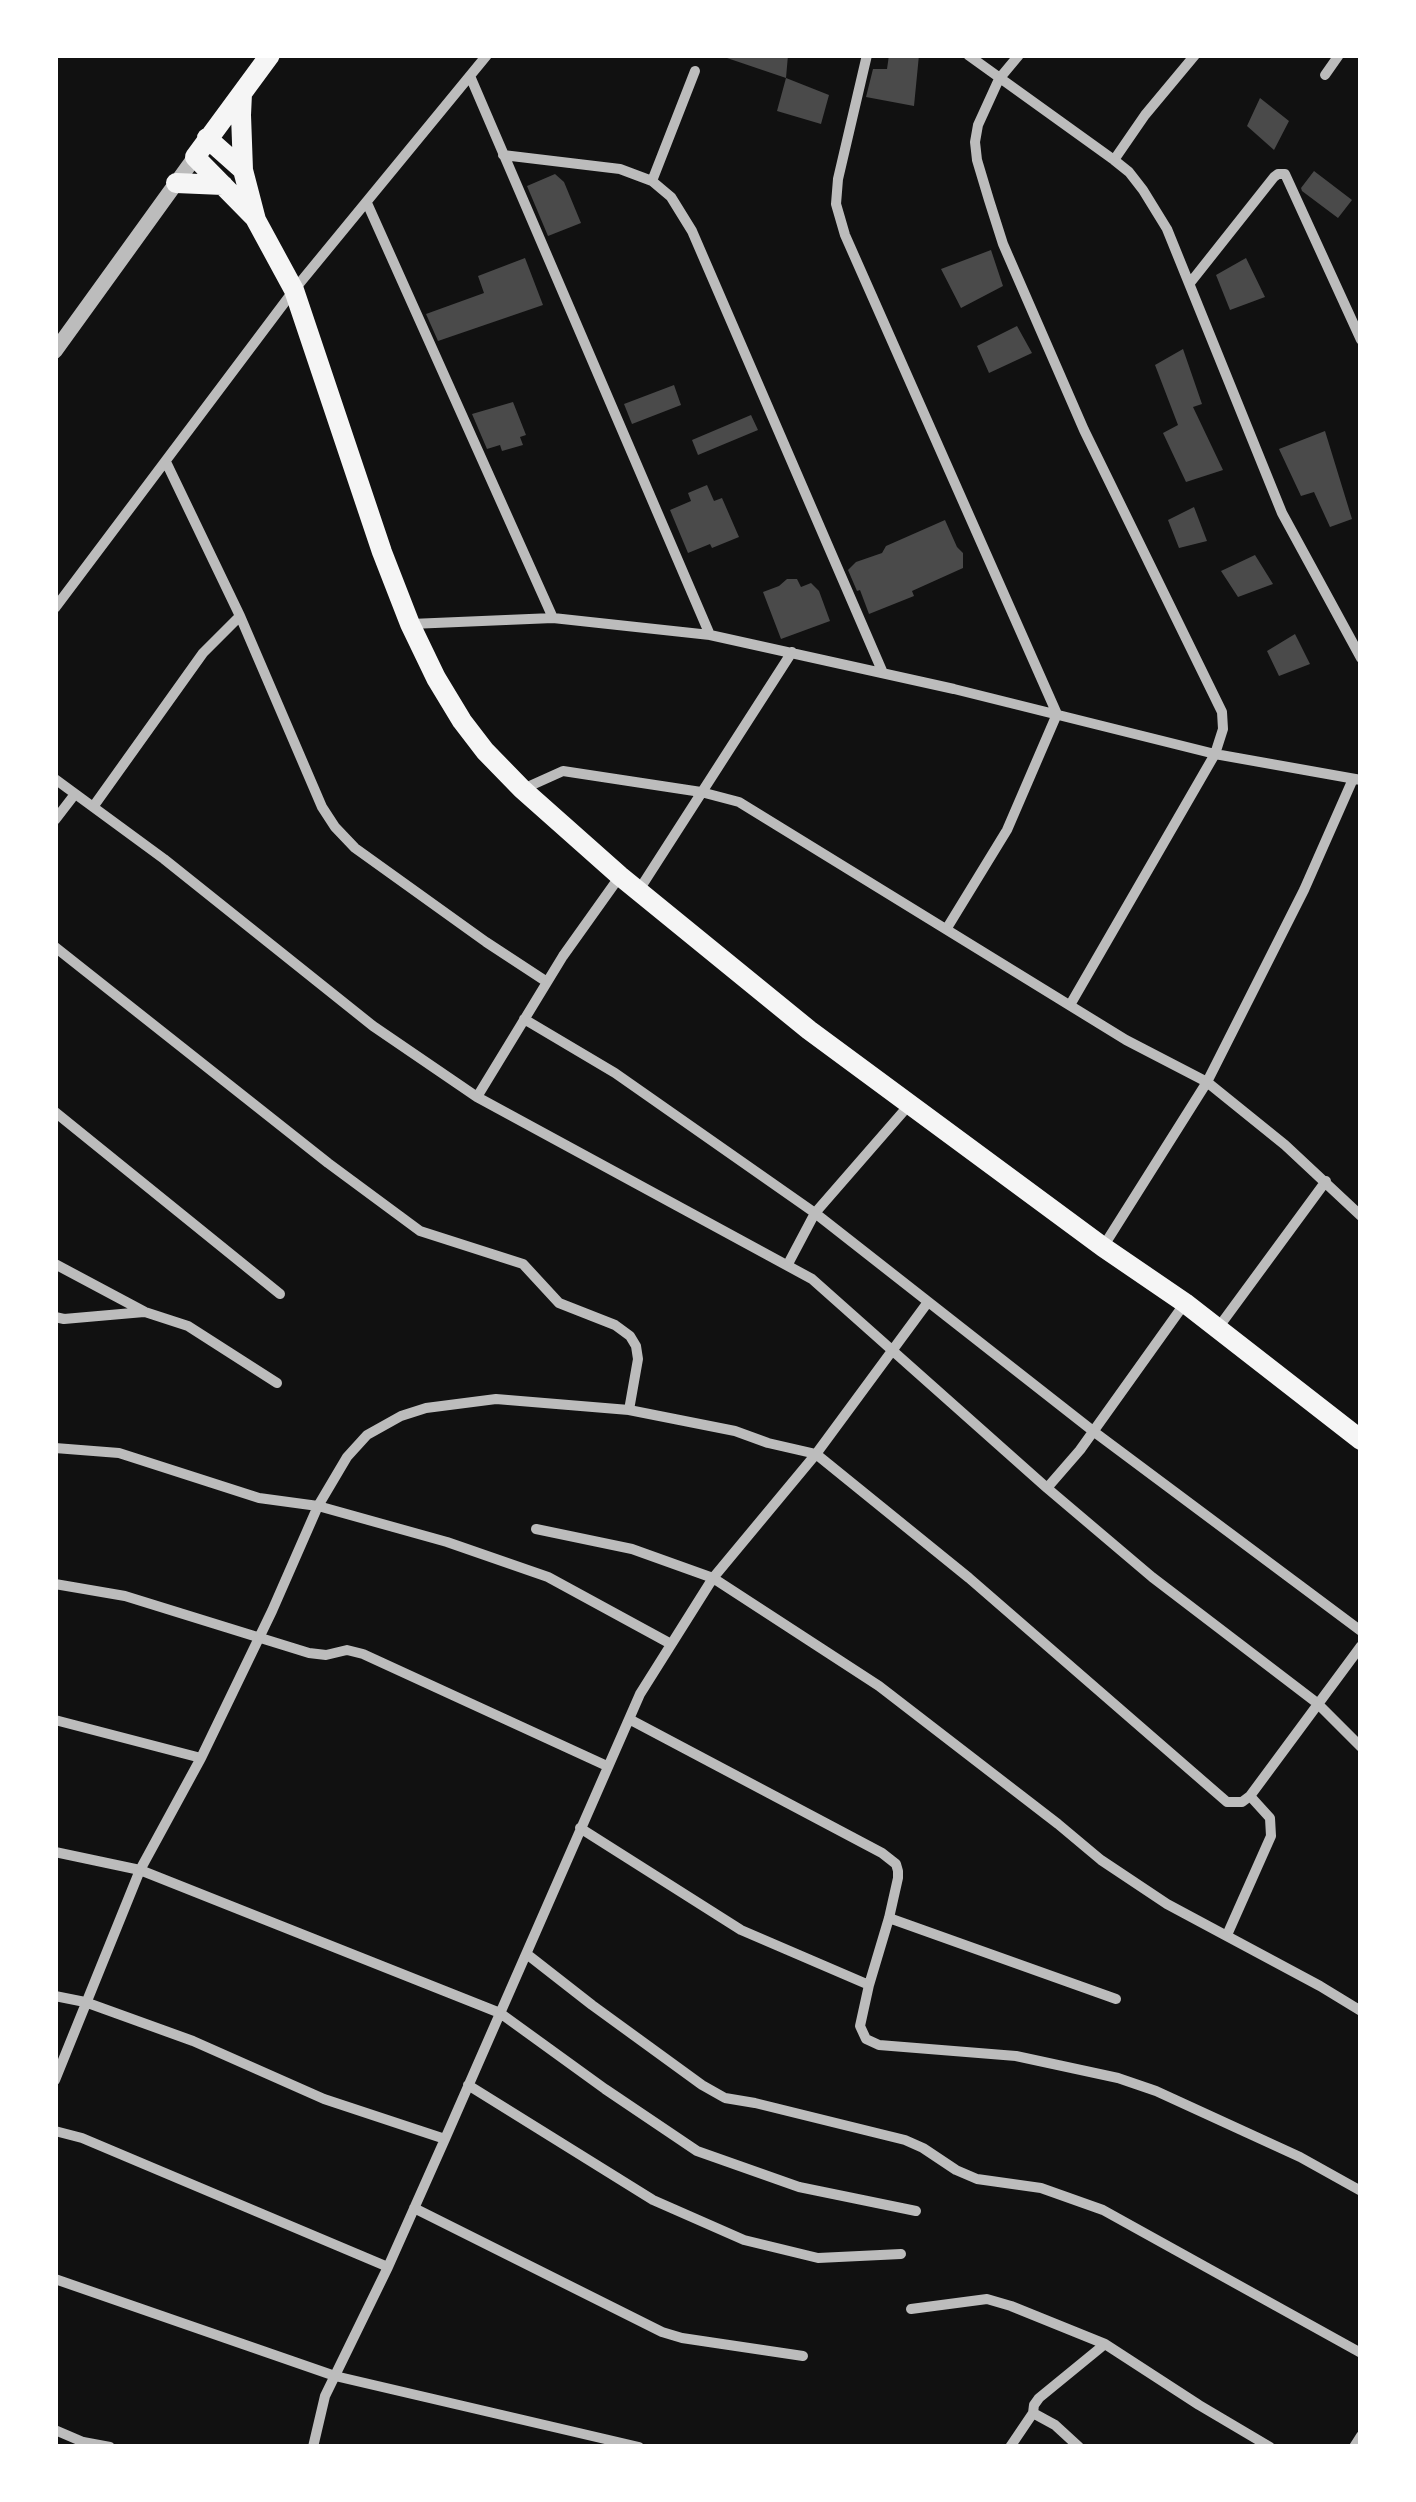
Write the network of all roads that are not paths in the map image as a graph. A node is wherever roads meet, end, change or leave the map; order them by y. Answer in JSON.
{"nodes":[{"id":1,"x":270,"y":55,"type":"edge"},
{"id":2,"x":487,"y":55,"type":"edge"},
{"id":3,"x":867,"y":55,"type":"edge"},
{"id":4,"x":968,"y":55,"type":"edge"},
{"id":5,"x":1019,"y":55,"type":"edge"},
{"id":6,"x":1196,"y":55,"type":"edge"},
{"id":7,"x":1339,"y":55,"type":"edge"},
{"id":8,"x":695,"y":72,"type":"dead end"},
{"id":9,"x":1325,"y":75,"type":"dead end"},
{"id":10,"x":470,"y":76,"type":"junction"},
{"id":11,"x":999,"y":79,"type":"junction"},
{"id":12,"x":242,"y":91,"type":"junction"},
{"id":13,"x":207,"y":138,"type":"junction"},
{"id":14,"x":504,"y":155,"type":"junction"},
{"id":15,"x":195,"y":157,"type":"junction"},
{"id":16,"x":1114,"y":160,"type":"junction"},
{"id":17,"x":243,"y":170,"type":"junction"},
{"id":18,"x":652,"y":181,"type":"junction"},
{"id":19,"x":176,"y":183,"type":"junction"},
{"id":20,"x":224,"y":185,"type":"junction"},
{"id":21,"x":366,"y":203,"type":"junction"},
{"id":22,"x":256,"y":220,"type":"junction"},
{"id":23,"x":1190,"y":283,"type":"junction"},
{"id":24,"x":294,"y":290,"type":"junction"},
{"id":25,"x":1359,"y":332,"type":"edge"},
{"id":26,"x":55,"y":351,"type":"edge"},
{"id":27,"x":166,"y":462,"type":"junction"},
{"id":28,"x":55,"y":608,"type":"edge"},
{"id":29,"x":240,"y":616,"type":"junction"},
{"id":30,"x":553,"y":618,"type":"junction"},
{"id":31,"x":410,"y":624,"type":"junction"},
{"id":32,"x":710,"y":634,"type":"junction"},
{"id":33,"x":792,"y":652,"type":"junction"},
{"id":34,"x":1361,"y":658,"type":"edge"},
{"id":35,"x":883,"y":673,"type":"junction"},
{"id":36,"x":1057,"y":714,"type":"junction"},
{"id":37,"x":1215,"y":754,"type":"junction"},
{"id":38,"x":55,"y":779,"type":"edge"},
{"id":39,"x":1357,"y":780,"type":"edge"},
{"id":40,"x":522,"y":789,"type":"junction"},
{"id":41,"x":701,"y":792,"type":"junction"},
{"id":42,"x":75,"y":794,"type":"junction"},
{"id":43,"x":94,"y":807,"type":"junction"},
{"id":44,"x":55,"y":820,"type":"edge"},
{"id":45,"x":620,"y":876,"type":"junction"},
{"id":46,"x":638,"y":891,"type":"junction"},
{"id":47,"x":947,"y":928,"type":"junction"},
{"id":48,"x":55,"y":947,"type":"edge"},
{"id":49,"x":547,"y":982,"type":"junction"},
{"id":50,"x":1070,"y":1005,"type":"junction"},
{"id":51,"x":524,"y":1019,"type":"junction"},
{"id":52,"x":1207,"y":1082,"type":"junction"},
{"id":53,"x":478,"y":1096,"type":"junction"},
{"id":54,"x":909,"y":1105,"type":"junction"},
{"id":55,"x":55,"y":1112,"type":"edge"},
{"id":56,"x":1326,"y":1181,"type":"junction"},
{"id":57,"x":816,"y":1214,"type":"junction"},
{"id":58,"x":1361,"y":1216,"type":"edge"},
{"id":59,"x":1102,"y":1248,"type":"junction"},
{"id":60,"x":55,"y":1264,"type":"edge"},
{"id":61,"x":788,"y":1264,"type":"junction"},
{"id":62,"x":280,"y":1294,"type":"dead end"},
{"id":63,"x":928,"y":1302,"type":"junction"},
{"id":64,"x":1185,"y":1304,"type":"junction"},
{"id":65,"x":145,"y":1312,"type":"junction"},
{"id":66,"x":55,"y":1317,"type":"edge"},
{"id":67,"x":1217,"y":1329,"type":"junction"},
{"id":68,"x":893,"y":1352,"type":"junction"},
{"id":69,"x":277,"y":1383,"type":"dead end"},
{"id":70,"x":629,"y":1410,"type":"junction"},
{"id":71,"x":1093,"y":1431,"type":"junction"},
{"id":72,"x":1361,"y":1440,"type":"edge"},
{"id":73,"x":55,"y":1448,"type":"edge"},
{"id":74,"x":816,"y":1454,"type":"junction"},
{"id":75,"x":1047,"y":1488,"type":"junction"},
{"id":76,"x":318,"y":1506,"type":"junction"},
{"id":77,"x":536,"y":1529,"type":"dead end"},
{"id":78,"x":713,"y":1578,"type":"junction"},
{"id":79,"x":55,"y":1584,"type":"edge"},
{"id":80,"x":1361,"y":1631,"type":"edge"},
{"id":81,"x":260,"y":1636,"type":"junction"},
{"id":82,"x":672,"y":1644,"type":"junction"},
{"id":83,"x":1361,"y":1646,"type":"edge"},
{"id":84,"x":1316,"y":1703,"type":"junction"},
{"id":85,"x":629,"y":1719,"type":"junction"},
{"id":86,"x":55,"y":1720,"type":"edge"},
{"id":87,"x":1361,"y":1746,"type":"edge"},
{"id":88,"x":201,"y":1758,"type":"junction"},
{"id":89,"x":607,"y":1766,"type":"junction"},
{"id":90,"x":1250,"y":1796,"type":"junction"},
{"id":91,"x":580,"y":1828,"type":"junction"},
{"id":92,"x":55,"y":1852,"type":"edge"},
{"id":93,"x":140,"y":1870,"type":"junction"},
{"id":94,"x":889,"y":1918,"type":"junction"},
{"id":95,"x":1228,"y":1935,"type":"junction"},
{"id":96,"x":528,"y":1955,"type":"junction"},
{"id":97,"x":869,"y":1985,"type":"junction"},
{"id":98,"x":55,"y":1996,"type":"edge"},
{"id":99,"x":1116,"y":1999,"type":"dead end"},
{"id":100,"x":86,"y":2002,"type":"junction"},
{"id":101,"x":1361,"y":2010,"type":"edge"},
{"id":102,"x":500,"y":2013,"type":"junction"},
{"id":103,"x":55,"y":2080,"type":"edge"},
{"id":104,"x":468,"y":2085,"type":"junction"},
{"id":105,"x":55,"y":2131,"type":"edge"},
{"id":106,"x":446,"y":2138,"type":"junction"},
{"id":107,"x":1361,"y":2191,"type":"edge"},
{"id":108,"x":414,"y":2208,"type":"junction"},
{"id":109,"x":916,"y":2211,"type":"dead end"},
{"id":110,"x":901,"y":2254,"type":"dead end"},
{"id":111,"x":388,"y":2267,"type":"junction"},
{"id":112,"x":55,"y":2279,"type":"edge"},
{"id":113,"x":911,"y":2309,"type":"dead end"},
{"id":114,"x":1105,"y":2344,"type":"junction"},
{"id":115,"x":1361,"y":2353,"type":"edge"},
{"id":116,"x":803,"y":2356,"type":"dead end"},
{"id":117,"x":335,"y":2376,"type":"junction"},
{"id":118,"x":1033,"y":2413,"type":"junction"},
{"id":119,"x":55,"y":2430,"type":"edge"},
{"id":120,"x":1361,"y":2436,"type":"edge"},
{"id":121,"x":110,"y":2447,"type":"edge"},
{"id":122,"x":312,"y":2447,"type":"edge"},
{"id":123,"x":640,"y":2447,"type":"edge"},
{"id":124,"x":1010,"y":2447,"type":"edge"},
{"id":125,"x":1080,"y":2447,"type":"edge"},
{"id":126,"x":1270,"y":2447,"type":"edge"},
{"id":127,"x":1354,"y":2447,"type":"edge"}],
"edges":[{"from":1,"to":12,"type":"main road"},
{"from":2,"to":10,"type":"street"},
{"from":3,"to":36,"type":"street"},
{"from":4,"to":11,"type":"street"},
{"from":5,"to":11,"type":"street"},
{"from":6,"to":16,"type":"street"},
{"from":7,"to":9,"type":"street"},
{"from":8,"to":18,"type":"street"},
{"from":10,"to":14,"type":"street"},
{"from":10,"to":21,"type":"street"},
{"from":11,"to":16,"type":"street"},
{"from":11,"to":37,"type":"street"},
{"from":12,"to":13,"type":"main road"},
{"from":12,"to":17,"type":"main road"},
{"from":13,"to":15,"type":"main road"},
{"from":13,"to":17,"type":"main road"},
{"from":14,"to":18,"type":"street"},
{"from":14,"to":32,"type":"street"},
{"from":15,"to":19,"type":"street"},
{"from":15,"to":20,"type":"main road"},
{"from":16,"to":23,"type":"street"},
{"from":17,"to":22,"type":"main road"},
{"from":18,"to":35,"type":"street"},
{"from":19,"to":20,"type":"main road"},
{"from":19,"to":26,"type":"street"},
{"from":20,"to":22,"type":"main road"},
{"from":21,"to":24,"type":"street"},
{"from":21,"to":30,"type":"street"},
{"from":22,"to":24,"type":"main road"},
{"from":23,"to":25,"type":"street"},
{"from":23,"to":34,"type":"street"},
{"from":24,"to":27,"type":"street"},
{"from":24,"to":31,"type":"main road"},
{"from":27,"to":28,"type":"street"},
{"from":27,"to":29,"type":"street"},
{"from":29,"to":43,"type":"street"},
{"from":29,"to":49,"type":"street"},
{"from":30,"to":31,"type":"street"},
{"from":30,"to":32,"type":"street"},
{"from":31,"to":40,"type":"main road"},
{"from":32,"to":33,"type":"street"},
{"from":33,"to":35,"type":"street"},
{"from":33,"to":41,"type":"street"},
{"from":35,"to":36,"type":"street"},
{"from":36,"to":37,"type":"street"},
{"from":36,"to":47,"type":"street"},
{"from":37,"to":39,"type":"street"},
{"from":37,"to":50,"type":"street"},
{"from":38,"to":42,"type":"street"},
{"from":39,"to":52,"type":"street"},
{"from":40,"to":41,"type":"street"},
{"from":40,"to":45,"type":"main road"},
{"from":41,"to":46,"type":"street"},
{"from":41,"to":47,"type":"street"},
{"from":42,"to":43,"type":"street"},
{"from":42,"to":44,"type":"street"},
{"from":43,"to":53,"type":"street"},
{"from":45,"to":46,"type":"main road"},
{"from":45,"to":49,"type":"street"},
{"from":46,"to":54,"type":"main road"},
{"from":47,"to":50,"type":"street"},
{"from":48,"to":70,"type":"street"},
{"from":49,"to":51,"type":"street"},
{"from":50,"to":52,"type":"street"},
{"from":51,"to":53,"type":"street"},
{"from":51,"to":57,"type":"street"},
{"from":52,"to":56,"type":"street"},
{"from":52,"to":59,"type":"street"},
{"from":53,"to":61,"type":"street"},
{"from":54,"to":57,"type":"street"},
{"from":54,"to":59,"type":"main road"},
{"from":55,"to":62,"type":"street"},
{"from":56,"to":58,"type":"street"},
{"from":56,"to":67,"type":"street"},
{"from":57,"to":61,"type":"street"},
{"from":57,"to":63,"type":"street"},
{"from":59,"to":64,"type":"main road"},
{"from":60,"to":65,"type":"street"},
{"from":61,"to":68,"type":"street"},
{"from":63,"to":68,"type":"street"},
{"from":63,"to":71,"type":"street"},
{"from":64,"to":67,"type":"main road"},
{"from":64,"to":71,"type":"street"},
{"from":65,"to":66,"type":"street"},
{"from":65,"to":69,"type":"street"},
{"from":67,"to":72,"type":"main road"},
{"from":68,"to":74,"type":"street"},
{"from":68,"to":75,"type":"street"},
{"from":70,"to":74,"type":"street"},
{"from":70,"to":76,"type":"street"},
{"from":71,"to":75,"type":"street"},
{"from":71,"to":80,"type":"street"},
{"from":73,"to":76,"type":"street"},
{"from":74,"to":78,"type":"street"},
{"from":74,"to":90,"type":"street"},
{"from":75,"to":84,"type":"street"},
{"from":76,"to":81,"type":"street"},
{"from":76,"to":82,"type":"street"},
{"from":77,"to":78,"type":"street"},
{"from":78,"to":82,"type":"street"},
{"from":78,"to":95,"type":"street"},
{"from":79,"to":81,"type":"street"},
{"from":81,"to":88,"type":"street"},
{"from":81,"to":89,"type":"street"},
{"from":82,"to":85,"type":"street"},
{"from":83,"to":84,"type":"street"},
{"from":84,"to":87,"type":"street"},
{"from":84,"to":90,"type":"street"},
{"from":85,"to":89,"type":"street"},
{"from":85,"to":94,"type":"street"},
{"from":86,"to":88,"type":"street"},
{"from":88,"to":93,"type":"street"},
{"from":89,"to":91,"type":"street"},
{"from":90,"to":95,"type":"street"},
{"from":91,"to":96,"type":"street"},
{"from":91,"to":97,"type":"street"},
{"from":92,"to":93,"type":"street"},
{"from":93,"to":100,"type":"street"},
{"from":93,"to":102,"type":"street"},
{"from":94,"to":97,"type":"street"},
{"from":94,"to":99,"type":"street"},
{"from":95,"to":101,"type":"street"},
{"from":96,"to":102,"type":"street"},
{"from":96,"to":115,"type":"street"},
{"from":97,"to":107,"type":"street"},
{"from":98,"to":100,"type":"street"},
{"from":100,"to":103,"type":"street"},
{"from":100,"to":106,"type":"street"},
{"from":102,"to":104,"type":"street"},
{"from":102,"to":109,"type":"street"},
{"from":104,"to":106,"type":"street"},
{"from":104,"to":110,"type":"street"},
{"from":105,"to":111,"type":"street"},
{"from":106,"to":108,"type":"street"},
{"from":108,"to":111,"type":"street"},
{"from":108,"to":116,"type":"street"},
{"from":111,"to":117,"type":"street"},
{"from":112,"to":117,"type":"street"},
{"from":113,"to":114,"type":"street"},
{"from":114,"to":118,"type":"street"},
{"from":114,"to":126,"type":"street"},
{"from":117,"to":122,"type":"street"},
{"from":117,"to":123,"type":"street"},
{"from":118,"to":124,"type":"street"},
{"from":118,"to":125,"type":"street"},
{"from":119,"to":121,"type":"street"},
{"from":120,"to":127,"type":"street"}]}
